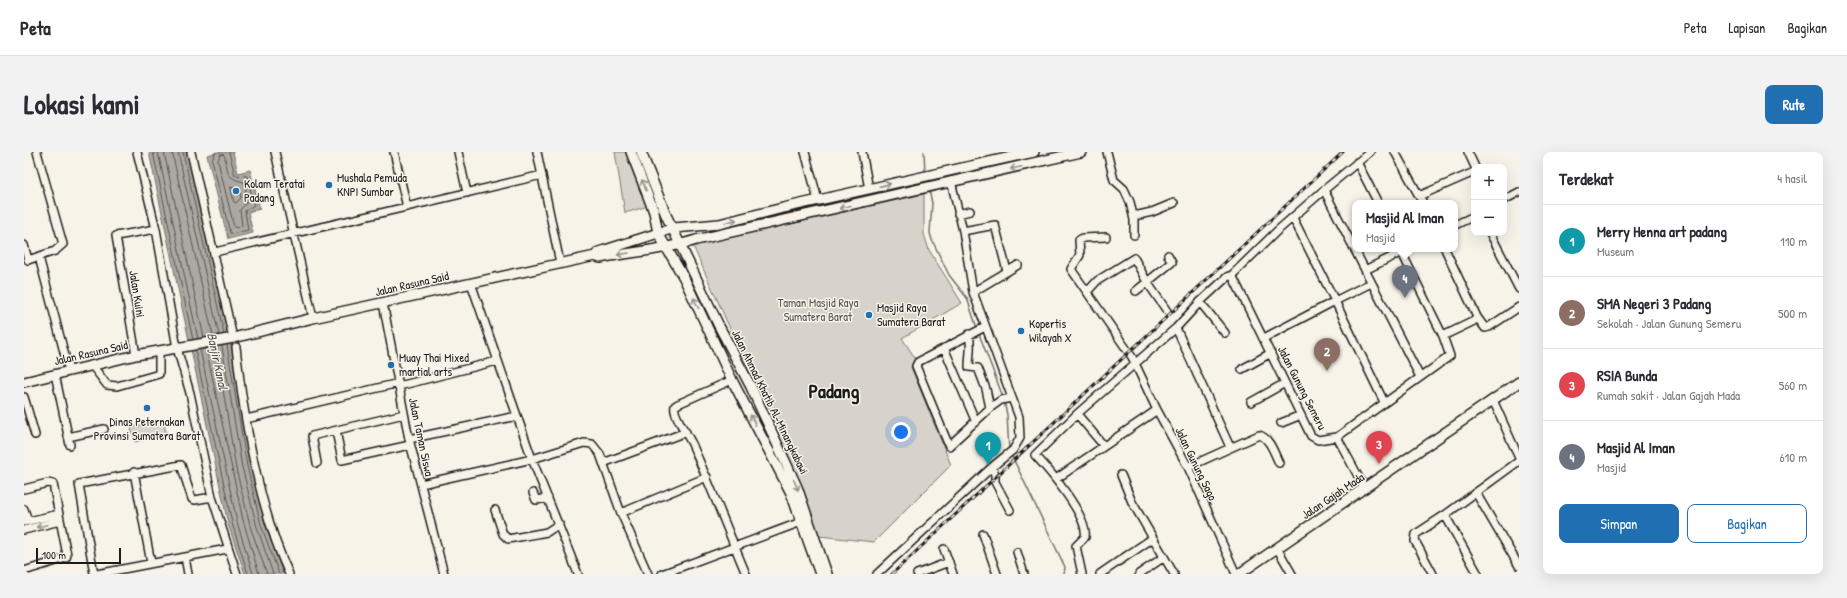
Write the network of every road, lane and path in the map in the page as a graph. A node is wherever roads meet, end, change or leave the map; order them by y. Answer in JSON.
{"nodes":[{"id":1,"x":37,"y":152,"type":"edge"},
{"id":2,"x":191,"y":152,"type":"edge"},
{"id":3,"x":275,"y":152,"type":"edge"},
{"id":4,"x":394,"y":152,"type":"edge"},
{"id":5,"x":458,"y":152,"type":"edge"},
{"id":6,"x":537,"y":152,"type":"edge"},
{"id":7,"x":631,"y":152,"type":"edge"},
{"id":8,"x":641,"y":152,"type":"edge"},
{"id":9,"x":805,"y":152,"type":"edge"},
{"id":10,"x":862,"y":152,"type":"edge"},
{"id":11,"x":1034,"y":152,"type":"edge"},
{"id":12,"x":1081,"y":152,"type":"edge"},
{"id":13,"x":1107,"y":152,"type":"edge"},
{"id":14,"x":1370,"y":152,"type":"edge"},
{"id":15,"x":1395,"y":152,"type":"edge"},
{"id":16,"x":1468,"y":152,"type":"edge"},
{"id":17,"x":138,"y":154,"type":"edge"},
{"id":18,"x":1357,"y":162,"type":"junction"},
{"id":19,"x":1474,"y":164,"type":"edge"},
{"id":20,"x":1471,"y":174,"type":"edge"},
{"id":21,"x":542,"y":175,"type":"junction"},
{"id":22,"x":951,"y":182,"type":"junction"},
{"id":23,"x":869,"y":189,"type":"junction"},
{"id":24,"x":1324,"y":190,"type":"junction"},
{"id":25,"x":1519,"y":192,"type":"edge"},
{"id":26,"x":467,"y":193,"type":"junction"},
{"id":27,"x":1507,"y":198,"type":"edge"},
{"id":28,"x":818,"y":200,"type":"junction"},
{"id":29,"x":1376,"y":200,"type":"edge"},
{"id":30,"x":1421,"y":200,"type":"edge"},
{"id":31,"x":1174,"y":203,"type":"dead end"},
{"id":32,"x":406,"y":207,"type":"junction"},
{"id":33,"x":970,"y":211,"type":"dead end"},
{"id":34,"x":958,"y":214,"type":"junction"},
{"id":35,"x":1134,"y":216,"type":"junction"},
{"id":36,"x":1294,"y":218,"type":"junction"},
{"id":37,"x":1471,"y":218,"type":"edge"},
{"id":38,"x":1458,"y":224,"type":"edge"},
{"id":39,"x":674,"y":228,"type":"junction"},
{"id":40,"x":156,"y":229,"type":"junction"},
{"id":41,"x":963,"y":231,"type":"junction"},
{"id":42,"x":294,"y":233,"type":"junction"},
{"id":43,"x":658,"y":233,"type":"junction"},
{"id":44,"x":1134,"y":235,"type":"dead end"},
{"id":45,"x":1492,"y":236,"type":"edge"},
{"id":46,"x":1106,"y":238,"type":"dead end"},
{"id":47,"x":681,"y":244,"type":"junction"},
{"id":48,"x":1352,"y":245,"type":"edge"},
{"id":49,"x":24,"y":246,"type":"edge"},
{"id":50,"x":667,"y":248,"type":"junction"},
{"id":51,"x":215,"y":252,"type":"junction"},
{"id":52,"x":1356,"y":252,"type":"edge"},
{"id":53,"x":1399,"y":252,"type":"edge"},
{"id":54,"x":1404,"y":252,"type":"edge"},
{"id":55,"x":1446,"y":252,"type":"edge"},
{"id":56,"x":1168,"y":255,"type":"dead end"},
{"id":57,"x":595,"y":256,"type":"junction"},
{"id":58,"x":39,"y":257,"type":"junction"},
{"id":59,"x":26,"y":261,"type":"edge"},
{"id":60,"x":560,"y":263,"type":"junction"},
{"id":61,"x":1018,"y":265,"type":"dead end"},
{"id":62,"x":1365,"y":270,"type":"junction"},
{"id":63,"x":1007,"y":271,"type":"junction"},
{"id":64,"x":1232,"y":275,"type":"junction"},
{"id":65,"x":1147,"y":282,"type":"junction"},
{"id":66,"x":471,"y":283,"type":"junction"},
{"id":67,"x":1371,"y":283,"type":"junction"},
{"id":68,"x":1519,"y":289,"type":"edge"},
{"id":69,"x":1136,"y":291,"type":"dead end"},
{"id":70,"x":973,"y":292,"type":"junction"},
{"id":71,"x":1087,"y":292,"type":"junction"},
{"id":72,"x":1335,"y":301,"type":"junction"},
{"id":73,"x":1200,"y":302,"type":"junction"},
{"id":74,"x":383,"y":303,"type":"junction"},
{"id":75,"x":1519,"y":307,"type":"edge"},
{"id":76,"x":1167,"y":311,"type":"dead end"},
{"id":77,"x":1477,"y":317,"type":"junction"},
{"id":78,"x":313,"y":318,"type":"junction"},
{"id":79,"x":1176,"y":328,"type":"junction"},
{"id":80,"x":977,"y":330,"type":"junction"},
{"id":81,"x":1225,"y":333,"type":"dead end"},
{"id":82,"x":1443,"y":336,"type":"junction"},
{"id":83,"x":1264,"y":338,"type":"junction"},
{"id":84,"x":235,"y":341,"type":"junction"},
{"id":85,"x":179,"y":348,"type":"junction"},
{"id":86,"x":944,"y":348,"type":"junction"},
{"id":87,"x":1271,"y":353,"type":"junction"},
{"id":88,"x":136,"y":355,"type":"junction"},
{"id":89,"x":159,"y":355,"type":"dead end"},
{"id":90,"x":497,"y":361,"type":"junction"},
{"id":91,"x":1135,"y":364,"type":"junction"},
{"id":92,"x":94,"y":368,"type":"dead end"},
{"id":93,"x":1242,"y":368,"type":"dead end"},
{"id":94,"x":69,"y":371,"type":"junction"},
{"id":95,"x":55,"y":374,"type":"junction"},
{"id":96,"x":1420,"y":377,"type":"junction"},
{"id":97,"x":732,"y":380,"type":"junction"},
{"id":98,"x":24,"y":382,"type":"edge"},
{"id":99,"x":1519,"y":382,"type":"edge"},
{"id":100,"x":1285,"y":383,"type":"junction"},
{"id":101,"x":399,"y":385,"type":"junction"},
{"id":102,"x":24,"y":397,"type":"edge"},
{"id":103,"x":1007,"y":399,"type":"junction"},
{"id":104,"x":1493,"y":400,"type":"junction"},
{"id":105,"x":1251,"y":402,"type":"dead end"},
{"id":106,"x":1384,"y":402,"type":"junction"},
{"id":107,"x":990,"y":408,"type":"junction"},
{"id":108,"x":1157,"y":410,"type":"junction"},
{"id":109,"x":404,"y":414,"type":"junction"},
{"id":110,"x":1077,"y":414,"type":"junction"},
{"id":111,"x":1301,"y":415,"type":"junction"},
{"id":112,"x":517,"y":416,"type":"junction"},
{"id":113,"x":246,"y":420,"type":"junction"},
{"id":114,"x":976,"y":422,"type":"junction"},
{"id":115,"x":1281,"y":423,"type":"dead end"},
{"id":116,"x":104,"y":429,"type":"dead end"},
{"id":117,"x":336,"y":431,"type":"junction"},
{"id":118,"x":686,"y":432,"type":"junction"},
{"id":119,"x":35,"y":435,"type":"dead end"},
{"id":120,"x":68,"y":437,"type":"junction"},
{"id":121,"x":1337,"y":437,"type":"junction"},
{"id":122,"x":410,"y":442,"type":"junction"},
{"id":123,"x":70,"y":445,"type":"dead end"},
{"id":124,"x":1104,"y":446,"type":"junction"},
{"id":125,"x":1230,"y":447,"type":"junction"},
{"id":126,"x":780,"y":450,"type":"junction"},
{"id":127,"x":771,"y":454,"type":"junction"},
{"id":128,"x":532,"y":458,"type":"junction"},
{"id":129,"x":1519,"y":458,"type":"edge"},
{"id":130,"x":1519,"y":461,"type":"edge"},
{"id":131,"x":317,"y":463,"type":"dead end"},
{"id":132,"x":603,"y":463,"type":"junction"},
{"id":133,"x":1279,"y":463,"type":"dead end"},
{"id":134,"x":992,"y":467,"type":"junction"},
{"id":135,"x":1188,"y":467,"type":"junction"},
{"id":136,"x":134,"y":472,"type":"junction"},
{"id":137,"x":1121,"y":475,"type":"dead end"},
{"id":138,"x":707,"y":478,"type":"junction"},
{"id":139,"x":1056,"y":479,"type":"junction"},
{"id":140,"x":421,"y":484,"type":"junction"},
{"id":141,"x":24,"y":489,"type":"edge"},
{"id":142,"x":1365,"y":489,"type":"junction"},
{"id":143,"x":533,"y":493,"type":"dead end"},
{"id":144,"x":1476,"y":493,"type":"junction"},
{"id":145,"x":212,"y":497,"type":"junction"},
{"id":146,"x":548,"y":498,"type":"junction"},
{"id":147,"x":24,"y":509,"type":"edge"},
{"id":148,"x":495,"y":510,"type":"dead end"},
{"id":149,"x":1010,"y":510,"type":"dead end"},
{"id":150,"x":621,"y":513,"type":"junction"},
{"id":151,"x":1445,"y":515,"type":"junction"},
{"id":152,"x":59,"y":517,"type":"junction"},
{"id":153,"x":26,"y":521,"type":"edge"},
{"id":154,"x":802,"y":522,"type":"junction"},
{"id":155,"x":559,"y":524,"type":"junction"},
{"id":156,"x":26,"y":530,"type":"edge"},
{"id":157,"x":983,"y":534,"type":"dead end"},
{"id":158,"x":1153,"y":538,"type":"junction"},
{"id":159,"x":735,"y":547,"type":"junction"},
{"id":160,"x":1277,"y":548,"type":"junction"},
{"id":161,"x":227,"y":549,"type":"junction"},
{"id":162,"x":944,"y":549,"type":"dead end"},
{"id":163,"x":1017,"y":552,"type":"dead end"},
{"id":164,"x":185,"y":557,"type":"junction"},
{"id":165,"x":1164,"y":557,"type":"junction"},
{"id":166,"x":949,"y":562,"type":"junction"},
{"id":167,"x":151,"y":563,"type":"junction"},
{"id":168,"x":1519,"y":566,"type":"edge"},
{"id":169,"x":24,"y":571,"type":"edge"},
{"id":170,"x":680,"y":571,"type":"edge"},
{"id":171,"x":94,"y":574,"type":"edge"},
{"id":172,"x":97,"y":574,"type":"edge"},
{"id":173,"x":188,"y":574,"type":"edge"},
{"id":174,"x":237,"y":574,"type":"edge"},
{"id":175,"x":289,"y":574,"type":"edge"},
{"id":176,"x":444,"y":574,"type":"edge"},
{"id":177,"x":578,"y":574,"type":"edge"},
{"id":178,"x":648,"y":574,"type":"edge"},
{"id":179,"x":662,"y":574,"type":"edge"},
{"id":180,"x":746,"y":574,"type":"edge"},
{"id":181,"x":820,"y":574,"type":"edge"},
{"id":182,"x":828,"y":574,"type":"edge"},
{"id":183,"x":877,"y":574,"type":"edge"},
{"id":184,"x":917,"y":574,"type":"edge"},
{"id":185,"x":954,"y":574,"type":"edge"},
{"id":186,"x":997,"y":574,"type":"edge"},
{"id":187,"x":1024,"y":574,"type":"edge"},
{"id":188,"x":1082,"y":574,"type":"edge"},
{"id":189,"x":1100,"y":574,"type":"edge"},
{"id":190,"x":1139,"y":574,"type":"edge"},
{"id":191,"x":1174,"y":574,"type":"edge"},
{"id":192,"x":1236,"y":574,"type":"edge"},
{"id":193,"x":1239,"y":574,"type":"edge"},
{"id":194,"x":1292,"y":574,"type":"edge"},
{"id":195,"x":1433,"y":574,"type":"edge"},
{"id":196,"x":1478,"y":574,"type":"edge"}],
"edges":[{"from":1,"to":58,"type":"street"},
{"from":2,"to":51,"type":"street"},
{"from":3,"to":42,"type":"street"},
{"from":4,"to":32,"type":"street"},
{"from":5,"to":26,"type":"street"},
{"from":6,"to":21,"type":"street"},
{"from":43,"to":7,"type":"main road","one_way":true},
{"from":8,"to":39,"type":"main road","name":"Jalan Ahmad Khatib Al-Minangkabawi"},
{"from":9,"to":28,"type":"street"},
{"from":10,"to":23,"type":"street"},
{"from":23,"to":11,"type":"main road","one_way":true},
{"from":12,"to":22,"type":"main road","one_way":true},
{"from":13,"to":35,"type":"street"},
{"from":14,"to":18,"type":"street"},
{"from":15,"to":30,"type":"street"},
{"from":16,"to":19,"type":"street"},
{"from":17,"to":40,"type":"street"},
{"from":18,"to":24,"type":"street"},
{"from":18,"to":29,"type":"street"},
{"from":20,"to":30,"type":"street"},
{"from":21,"to":26,"type":"street"},
{"from":21,"to":60,"type":"street"},
{"from":22,"to":34,"type":"street"},
{"from":22,"to":47,"type":"main road","one_way":true},
{"from":23,"to":28,"type":"main road"},
{"from":24,"to":36,"type":"street"},
{"from":24,"to":48,"type":"street"},
{"from":25,"to":27,"type":"street"},
{"from":26,"to":32,"type":"street"},
{"from":39,"to":28,"type":"main road","one_way":true},
{"from":31,"to":35,"type":"street"},
{"from":32,"to":42,"type":"street"},
{"from":33,"to":34,"type":"street"},
{"from":34,"to":41,"type":"street"},
{"from":35,"to":44,"type":"street"},
{"from":36,"to":64,"type":"street"},
{"from":36,"to":72,"type":"street"},
{"from":37,"to":38,"type":"street"},
{"from":39,"to":43,"type":"main road"},
{"from":39,"to":47,"type":"main road","name":"Jalan Ahmad Khatib Al-Minangkabawi"},
{"from":40,"to":85,"type":"street"},
{"from":40,"to":88,"type":"street","name":"Jalan Kuini"},
{"from":41,"to":63,"type":"street"},
{"from":41,"to":70,"type":"street"},
{"from":42,"to":51,"type":"street"},
{"from":42,"to":78,"type":"street"},
{"from":43,"to":50,"type":"main road","name":"Jalan Ahmad Khatib Al-Minangkabawi"},
{"from":43,"to":57,"type":"main road"},
{"from":45,"to":68,"type":"street"},
{"from":46,"to":71,"type":"street","name":"Jalan Gunung Sago"},
{"from":47,"to":50,"type":"main road"},
{"from":47,"to":126,"type":"main road","name":"Jalan Ahmad Khatib Al-Minangkabawi"},
{"from":49,"to":59,"type":"street"},
{"from":50,"to":57,"type":"main road","one_way":true},
{"from":97,"to":50,"type":"main road","name":"Jalan Ahmad Khatib Al-Minangkabawi","one_way":true},
{"from":51,"to":84,"type":"street"},
{"from":52,"to":62,"type":"street"},
{"from":53,"to":62,"type":"street"},
{"from":54,"to":82,"type":"street"},
{"from":55,"to":77,"type":"street"},
{"from":56,"to":65,"type":"street"},
{"from":57,"to":60,"type":"main road","name":"Jalan Rasuna Said"},
{"from":58,"to":59,"type":"street"},
{"from":58,"to":94,"type":"street"},
{"from":60,"to":66,"type":"main road","name":"Jalan Rasuna Said"},
{"from":61,"to":63,"type":"street"},
{"from":62,"to":67,"type":"street"},
{"from":63,"to":70,"type":"street"},
{"from":64,"to":73,"type":"street"},
{"from":64,"to":83,"type":"street","name":"Jalan Gunung Semeru"},
{"from":65,"to":69,"type":"street"},
{"from":65,"to":71,"type":"street"},
{"from":65,"to":76,"type":"street"},
{"from":66,"to":74,"type":"main road","name":"Jalan Rasuna Said"},
{"from":66,"to":90,"type":"street"},
{"from":67,"to":72,"type":"street"},
{"from":67,"to":96,"type":"street"},
{"from":70,"to":80,"type":"street"},
{"from":71,"to":91,"type":"street","name":"Jalan Gunung Sago"},
{"from":72,"to":83,"type":"street"},
{"from":72,"to":106,"type":"street"},
{"from":73,"to":79,"type":"street"},
{"from":73,"to":81,"type":"street"},
{"from":74,"to":78,"type":"main road","name":"Jalan Rasuna Said"},
{"from":74,"to":101,"type":"street","name":"Jalan Taman Siswa"},
{"from":75,"to":77,"type":"street"},
{"from":77,"to":82,"type":"street"},
{"from":78,"to":84,"type":"main road","name":"Jalan Rasuna Said"},
{"from":79,"to":91,"type":"street"},
{"from":79,"to":125,"type":"street"},
{"from":80,"to":86,"type":"street"},
{"from":80,"to":103,"type":"street"},
{"from":80,"to":107,"type":"street"},
{"from":82,"to":96,"type":"street"},
{"from":83,"to":87,"type":"street","name":"Jalan Gunung Semeru"},
{"from":84,"to":85,"type":"main road","name":"Jalan Rasuna Said"},
{"from":84,"to":113,"type":"street"},
{"from":85,"to":88,"type":"main road","name":"Jalan Rasuna Said"},
{"from":85,"to":145,"type":"street"},
{"from":86,"to":114,"type":"street"},
{"from":86,"to":114,"type":"street"},
{"from":87,"to":93,"type":"street"},
{"from":87,"to":100,"type":"street","name":"Jalan Gunung Semeru"},
{"from":88,"to":94,"type":"main road","name":"Jalan Rasuna Said"},
{"from":89,"to":92,"type":"street"},
{"from":90,"to":101,"type":"street"},
{"from":90,"to":112,"type":"street"},
{"from":91,"to":108,"type":"street","name":"Jalan Gunung Sago"},
{"from":91,"to":110,"type":"street"},
{"from":94,"to":95,"type":"main road","name":"Jalan Rasuna Said"},
{"from":95,"to":98,"type":"main road","name":"Jalan Rasuna Said"},
{"from":95,"to":120,"type":"street"},
{"from":96,"to":106,"type":"street"},
{"from":97,"to":118,"type":"street"},
{"from":127,"to":97,"type":"main road","name":"Jalan Ahmad Khatib Al-Minangkabawi","one_way":true},
{"from":99,"to":104,"type":"main road","name":"Jalan Gajah Mada"},
{"from":100,"to":105,"type":"street"},
{"from":100,"to":111,"type":"street","name":"Jalan Gunung Semeru"},
{"from":101,"to":109,"type":"street","name":"Jalan Taman Siswa"},
{"from":101,"to":113,"type":"street"},
{"from":102,"to":119,"type":"street"},
{"from":103,"to":107,"type":"street"},
{"from":103,"to":134,"type":"street"},
{"from":104,"to":129,"type":"street"},
{"from":104,"to":142,"type":"main road","name":"Jalan Gajah Mada"},
{"from":106,"to":121,"type":"street"},
{"from":107,"to":114,"type":"street"},
{"from":108,"to":124,"type":"street"},
{"from":108,"to":135,"type":"street","name":"Jalan Gunung Sago"},
{"from":109,"to":117,"type":"street"},
{"from":109,"to":122,"type":"street","name":"Jalan Taman Siswa"},
{"from":110,"to":124,"type":"street"},
{"from":110,"to":139,"type":"street"},
{"from":111,"to":115,"type":"street"},
{"from":111,"to":121,"type":"street","name":"Jalan Gunung Semeru"},
{"from":112,"to":122,"type":"street"},
{"from":112,"to":128,"type":"street"},
{"from":113,"to":175,"type":"street"},
{"from":116,"to":120,"type":"street"},
{"from":117,"to":122,"type":"street"},
{"from":117,"to":131,"type":"street"},
{"from":118,"to":132,"type":"street"},
{"from":118,"to":138,"type":"street"},
{"from":120,"to":123,"type":"street"},
{"from":121,"to":142,"type":"street","name":"Jalan Gunung Semeru"},
{"from":122,"to":140,"type":"street","name":"Jalan Taman Siswa"},
{"from":124,"to":139,"type":"street"},
{"from":125,"to":133,"type":"street"},
{"from":125,"to":135,"type":"street"},
{"from":126,"to":127,"type":"main road"},
{"from":126,"to":182,"type":"main road","name":"Jalan Ahmad Khatib Al-Minangkabawi","one_way":true},
{"from":127,"to":154,"type":"main road","name":"Jalan Ahmad Khatib Al-Minangkabawi"},
{"from":128,"to":132,"type":"street"},
{"from":128,"to":140,"type":"street"},
{"from":128,"to":146,"type":"street"},
{"from":130,"to":144,"type":"street"},
{"from":132,"to":150,"type":"street"},
{"from":134,"to":149,"type":"street"},
{"from":134,"to":183,"type":"street"},
{"from":135,"to":192,"type":"street","name":"Jalan Gunung Sago"},
{"from":136,"to":145,"type":"street"},
{"from":136,"to":167,"type":"street"},
{"from":136,"to":171,"type":"street"},
{"from":137,"to":158,"type":"street"},
{"from":138,"to":150,"type":"street"},
{"from":138,"to":159,"type":"street"},
{"from":139,"to":188,"type":"street"},
{"from":140,"to":176,"type":"street","name":"Jalan Taman Siswa"},
{"from":141,"to":152,"type":"street"},
{"from":142,"to":160,"type":"main road","name":"Jalan Gajah Mada"},
{"from":143,"to":146,"type":"street"},
{"from":144,"to":151,"type":"street"},
{"from":144,"to":168,"type":"street"},
{"from":145,"to":161,"type":"street"},
{"from":146,"to":155,"type":"street"},
{"from":147,"to":153,"type":"street"},
{"from":148,"to":155,"type":"street"},
{"from":150,"to":178,"type":"street"},
{"from":151,"to":195,"type":"street"},
{"from":151,"to":196,"type":"street"},
{"from":152,"to":153,"type":"street"},
{"from":152,"to":156,"type":"street","one_way":true},
{"from":152,"to":169,"type":"street"},
{"from":153,"to":156,"type":"street"},
{"from":154,"to":159,"type":"street"},
{"from":154,"to":181,"type":"main road","name":"Jalan Ahmad Khatib Al-Minangkabawi"},
{"from":155,"to":177,"type":"street"},
{"from":157,"to":186,"type":"street"},
{"from":158,"to":165,"type":"street"},
{"from":158,"to":189,"type":"street"},
{"from":159,"to":170,"type":"street"},
{"from":159,"to":180,"type":"street"},
{"from":160,"to":193,"type":"main road","name":"Jalan Gajah Mada"},
{"from":160,"to":194,"type":"street"},
{"from":161,"to":164,"type":"street"},
{"from":161,"to":174,"type":"street"},
{"from":162,"to":166,"type":"street"},
{"from":163,"to":187,"type":"street"},
{"from":164,"to":167,"type":"street"},
{"from":164,"to":173,"type":"street"},
{"from":165,"to":190,"type":"street"},
{"from":165,"to":191,"type":"street"},
{"from":166,"to":184,"type":"street"},
{"from":166,"to":185,"type":"street"},
{"from":167,"to":172,"type":"street"},
{"from":170,"to":179,"type":"street"}]}
